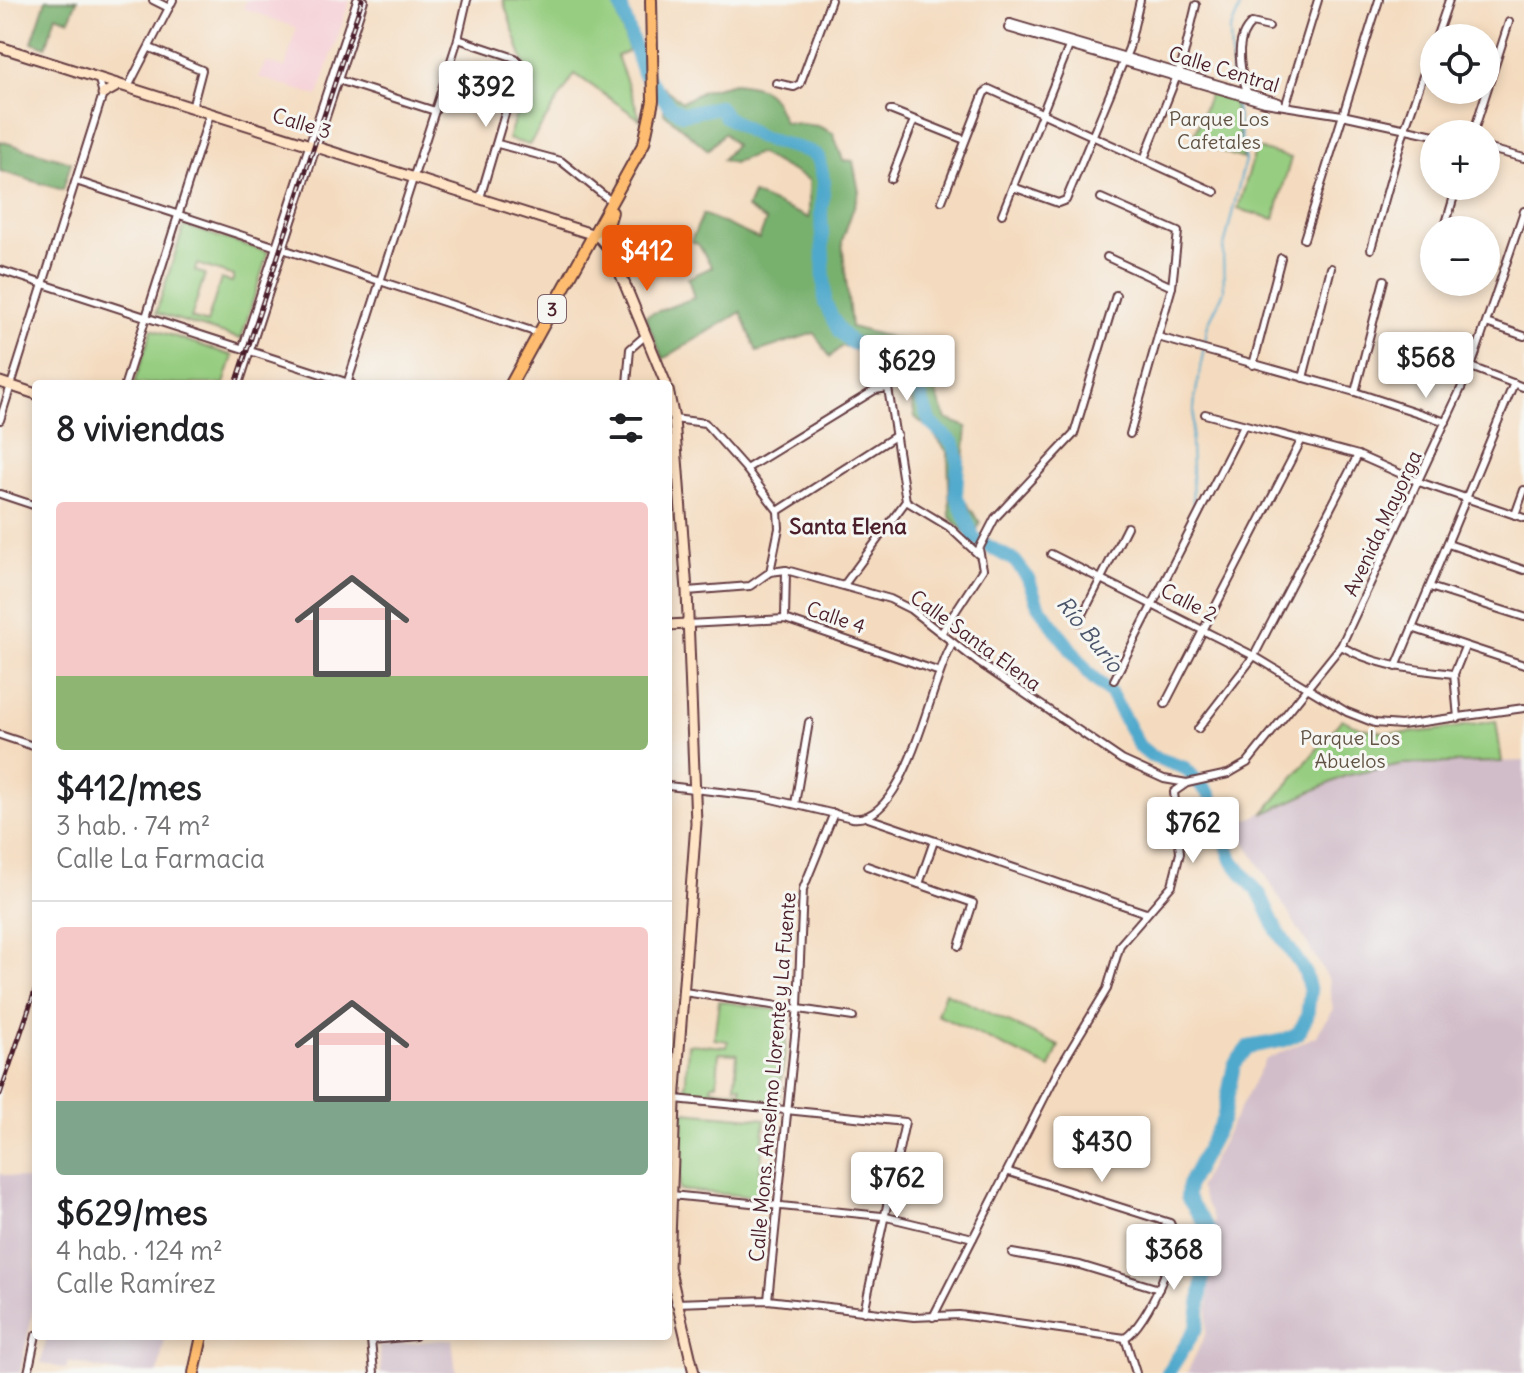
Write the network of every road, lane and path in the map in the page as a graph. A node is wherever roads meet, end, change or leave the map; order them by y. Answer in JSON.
{"nodes":[{"id":1,"x":153,"y":0,"type":"edge"},
{"id":2,"x":173,"y":0,"type":"edge"},
{"id":3,"x":357,"y":0,"type":"edge"},
{"id":4,"x":364,"y":0,"type":"edge"},
{"id":5,"x":467,"y":0,"type":"edge"},
{"id":6,"x":651,"y":0,"type":"edge"},
{"id":7,"x":831,"y":0,"type":"edge"},
{"id":8,"x":1140,"y":0,"type":"edge"},
{"id":9,"x":1318,"y":0,"type":"edge"},
{"id":10,"x":1379,"y":0,"type":"edge"},
{"id":11,"x":1449,"y":0,"type":"edge"},
{"id":12,"x":1196,"y":5,"type":"dead end"},
{"id":13,"x":169,"y":8,"type":"junction"},
{"id":14,"x":1509,"y":22,"type":"dead end"},
{"id":15,"x":1441,"y":24,"type":"edge"},
{"id":16,"x":1269,"y":27,"type":"dead end"},
{"id":17,"x":458,"y":39,"type":"junction"},
{"id":18,"x":1070,"y":43,"type":"junction"},
{"id":19,"x":0,"y":47,"type":"edge"},
{"id":20,"x":150,"y":48,"type":"junction"},
{"id":21,"x":1124,"y":59,"type":"junction"},
{"id":22,"x":1178,"y":75,"type":"junction"},
{"id":23,"x":97,"y":77,"type":"junction"},
{"id":24,"x":335,"y":79,"type":"junction"},
{"id":25,"x":776,"y":83,"type":"dead end"},
{"id":26,"x":1420,"y":85,"type":"edge"},
{"id":27,"x":125,"y":86,"type":"junction"},
{"id":28,"x":1238,"y":92,"type":"junction"},
{"id":29,"x":1247,"y":92,"type":"junction"},
{"id":30,"x":103,"y":94,"type":"junction"},
{"id":31,"x":1286,"y":104,"type":"junction"},
{"id":32,"x":192,"y":108,"type":"junction"},
{"id":33,"x":890,"y":110,"type":"dead end"},
{"id":34,"x":435,"y":111,"type":"junction"},
{"id":35,"x":1042,"y":112,"type":"junction"},
{"id":36,"x":210,"y":114,"type":"junction"},
{"id":37,"x":1342,"y":115,"type":"junction"},
{"id":38,"x":914,"y":120,"type":"junction"},
{"id":39,"x":1478,"y":120,"type":"edge"},
{"id":40,"x":1405,"y":128,"type":"junction"},
{"id":41,"x":1420,"y":132,"type":"edge"},
{"id":42,"x":1092,"y":136,"type":"junction"},
{"id":43,"x":965,"y":140,"type":"junction"},
{"id":44,"x":312,"y":144,"type":"junction"},
{"id":45,"x":498,"y":144,"type":"junction"},
{"id":46,"x":1500,"y":152,"type":"edge"},
{"id":47,"x":1524,"y":158,"type":"edge"},
{"id":48,"x":1144,"y":159,"type":"junction"},
{"id":49,"x":414,"y":177,"type":"junction"},
{"id":50,"x":891,"y":179,"type":"dead end"},
{"id":51,"x":76,"y":181,"type":"junction"},
{"id":52,"x":1013,"y":187,"type":"junction"},
{"id":53,"x":1215,"y":192,"type":"dead end"},
{"id":54,"x":480,"y":198,"type":"junction"},
{"id":55,"x":1101,"y":198,"type":"dead end"},
{"id":56,"x":942,"y":201,"type":"dead end"},
{"id":57,"x":612,"y":202,"type":"junction"},
{"id":58,"x":1524,"y":211,"type":"edge"},
{"id":59,"x":1002,"y":214,"type":"dead end"},
{"id":60,"x":178,"y":215,"type":"junction"},
{"id":61,"x":594,"y":234,"type":"junction"},
{"id":62,"x":1304,"y":239,"type":"dead end"},
{"id":63,"x":608,"y":243,"type":"junction"},
{"id":64,"x":280,"y":248,"type":"junction"},
{"id":65,"x":1371,"y":249,"type":"dead end"},
{"id":66,"x":1107,"y":257,"type":"dead end"},
{"id":67,"x":1281,"y":258,"type":"dead end"},
{"id":68,"x":1331,"y":268,"type":"dead end"},
{"id":69,"x":0,"y":270,"type":"edge"},
{"id":70,"x":380,"y":280,"type":"junction"},
{"id":71,"x":1384,"y":280,"type":"dead end"},
{"id":72,"x":43,"y":284,"type":"junction"},
{"id":73,"x":1172,"y":287,"type":"junction"},
{"id":74,"x":1116,"y":295,"type":"dead end"},
{"id":75,"x":147,"y":316,"type":"junction"},
{"id":76,"x":1489,"y":324,"type":"junction"},
{"id":77,"x":538,"y":333,"type":"junction"},
{"id":78,"x":646,"y":335,"type":"junction"},
{"id":79,"x":1524,"y":336,"type":"edge"},
{"id":80,"x":1158,"y":337,"type":"junction"},
{"id":81,"x":246,"y":349,"type":"junction"},
{"id":82,"x":1253,"y":365,"type":"junction"},
{"id":83,"x":1471,"y":367,"type":"junction"},
{"id":84,"x":1303,"y":378,"type":"junction"},
{"id":85,"x":126,"y":380,"type":"edge"},
{"id":86,"x":240,"y":380,"type":"edge"},
{"id":87,"x":340,"y":380,"type":"edge"},
{"id":88,"x":350,"y":380,"type":"edge"},
{"id":89,"x":513,"y":380,"type":"edge"},
{"id":90,"x":627,"y":380,"type":"edge"},
{"id":91,"x":664,"y":380,"type":"edge"},
{"id":92,"x":0,"y":382,"type":"edge"},
{"id":93,"x":1514,"y":383,"type":"junction"},
{"id":94,"x":11,"y":386,"type":"junction"},
{"id":95,"x":1523,"y":387,"type":"edge"},
{"id":96,"x":1355,"y":392,"type":"junction"},
{"id":97,"x":32,"y":393,"type":"edge"},
{"id":98,"x":672,"y":409,"type":"edge"},
{"id":99,"x":1205,"y":414,"type":"dead end"},
{"id":100,"x":674,"y":419,"type":"junction"},
{"id":101,"x":0,"y":420,"type":"edge"},
{"id":102,"x":1446,"y":422,"type":"junction"},
{"id":103,"x":1244,"y":425,"type":"junction"},
{"id":104,"x":1130,"y":434,"type":"dead end"},
{"id":105,"x":897,"y":435,"type":"junction"},
{"id":106,"x":1301,"y":441,"type":"junction"},
{"id":107,"x":1358,"y":455,"type":"junction"},
{"id":108,"x":746,"y":469,"type":"junction"},
{"id":109,"x":1419,"y":482,"type":"junction"},
{"id":110,"x":673,"y":489,"type":"edge"},
{"id":111,"x":1524,"y":490,"type":"edge"},
{"id":112,"x":0,"y":494,"type":"edge"},
{"id":113,"x":1468,"y":499,"type":"junction"},
{"id":114,"x":906,"y":501,"type":"junction"},
{"id":115,"x":32,"y":505,"type":"edge"},
{"id":116,"x":778,"y":511,"type":"junction"},
{"id":117,"x":1515,"y":515,"type":"junction"},
{"id":118,"x":1524,"y":518,"type":"edge"},
{"id":119,"x":1127,"y":527,"type":"dead end"},
{"id":120,"x":1448,"y":544,"type":"junction"},
{"id":121,"x":978,"y":552,"type":"junction"},
{"id":122,"x":1051,"y":554,"type":"dead end"},
{"id":123,"x":786,"y":570,"type":"junction"},
{"id":124,"x":1524,"y":570,"type":"edge"},
{"id":125,"x":770,"y":572,"type":"junction"},
{"id":126,"x":1101,"y":579,"type":"junction"},
{"id":127,"x":844,"y":585,"type":"junction"},
{"id":128,"x":1430,"y":587,"type":"junction"},
{"id":129,"x":687,"y":591,"type":"junction"},
{"id":130,"x":1153,"y":604,"type":"junction"},
{"id":131,"x":1524,"y":617,"type":"edge"},
{"id":132,"x":785,"y":619,"type":"junction"},
{"id":133,"x":1079,"y":622,"type":"dead end"},
{"id":134,"x":687,"y":624,"type":"junction"},
{"id":135,"x":672,"y":625,"type":"edge"},
{"id":136,"x":1412,"y":628,"type":"junction"},
{"id":137,"x":1204,"y":629,"type":"junction"},
{"id":138,"x":942,"y":632,"type":"junction"},
{"id":139,"x":953,"y":643,"type":"junction"},
{"id":140,"x":1341,"y":646,"type":"junction"},
{"id":141,"x":1465,"y":647,"type":"junction"},
{"id":142,"x":1254,"y":656,"type":"junction"},
{"id":143,"x":1524,"y":665,"type":"edge"},
{"id":144,"x":1396,"y":667,"type":"junction"},
{"id":145,"x":940,"y":672,"type":"junction"},
{"id":146,"x":1454,"y":674,"type":"junction"},
{"id":147,"x":1114,"y":680,"type":"dead end"},
{"id":148,"x":1309,"y":688,"type":"junction"},
{"id":149,"x":1165,"y":704,"type":"dead end"},
{"id":150,"x":1524,"y":708,"type":"edge"},
{"id":151,"x":1458,"y":718,"type":"junction"},
{"id":152,"x":809,"y":722,"type":"dead end"},
{"id":153,"x":1198,"y":729,"type":"dead end"},
{"id":154,"x":0,"y":735,"type":"edge"},
{"id":155,"x":32,"y":746,"type":"edge"},
{"id":156,"x":1164,"y":779,"type":"junction"},
{"id":157,"x":1187,"y":783,"type":"junction"},
{"id":158,"x":672,"y":787,"type":"edge"},
{"id":159,"x":694,"y":790,"type":"junction"},
{"id":160,"x":1173,"y":797,"type":"junction"},
{"id":161,"x":795,"y":804,"type":"junction"},
{"id":162,"x":834,"y":813,"type":"junction"},
{"id":163,"x":868,"y":818,"type":"junction"},
{"id":164,"x":934,"y":841,"type":"junction"},
{"id":165,"x":867,"y":866,"type":"dead end"},
{"id":166,"x":919,"y":884,"type":"junction"},
{"id":167,"x":1146,"y":913,"type":"junction"},
{"id":168,"x":959,"y":946,"type":"dead end"},
{"id":169,"x":684,"y":992,"type":"junction"},
{"id":170,"x":798,"y":1006,"type":"junction"},
{"id":171,"x":853,"y":1017,"type":"dead end"},
{"id":172,"x":673,"y":1101,"type":"edge"},
{"id":173,"x":787,"y":1111,"type":"junction"},
{"id":174,"x":672,"y":1148,"type":"edge"},
{"id":175,"x":1009,"y":1172,"type":"junction"},
{"id":176,"x":672,"y":1195,"type":"edge"},
{"id":177,"x":779,"y":1207,"type":"junction"},
{"id":178,"x":882,"y":1216,"type":"junction"},
{"id":179,"x":973,"y":1238,"type":"junction"},
{"id":180,"x":1012,"y":1253,"type":"dead end"},
{"id":181,"x":1159,"y":1289,"type":"junction"},
{"id":182,"x":768,"y":1300,"type":"junction"},
{"id":183,"x":673,"y":1310,"type":"edge"},
{"id":184,"x":864,"y":1312,"type":"junction"},
{"id":185,"x":933,"y":1317,"type":"junction"},
{"id":186,"x":1125,"y":1338,"type":"junction"},
{"id":187,"x":35,"y":1340,"type":"edge"},
{"id":188,"x":201,"y":1340,"type":"edge"},
{"id":189,"x":371,"y":1340,"type":"edge"},
{"id":190,"x":28,"y":1373,"type":"edge"},
{"id":191,"x":194,"y":1373,"type":"edge"},
{"id":192,"x":374,"y":1373,"type":"edge"},
{"id":193,"x":694,"y":1373,"type":"edge"},
{"id":194,"x":1136,"y":1373,"type":"edge"}],
"edges":[{"from":1,"to":13,"type":"street"},
{"from":2,"to":13,"type":"street"},
{"from":3,"to":24,"type":"street"},
{"from":4,"to":24,"type":"street"},
{"from":5,"to":17,"type":"street"},
{"from":6,"to":57,"type":"main road","number":"3"},
{"from":7,"to":25,"type":"street"},
{"from":8,"to":21,"type":"street"},
{"from":9,"to":31,"type":"street"},
{"from":10,"to":37,"type":"street"},
{"from":11,"to":15,"type":"street"},
{"from":12,"to":22,"type":"street"},
{"from":13,"to":20,"type":"street"},
{"from":14,"to":39,"type":"street"},
{"from":16,"to":29,"type":"street"},
{"from":17,"to":34,"type":"street"},
{"from":17,"to":45,"type":"street"},
{"from":18,"to":18,"type":"street","name":"Calle Central"},
{"from":18,"to":21,"type":"street","name":"Calle Central"},
{"from":18,"to":35,"type":"street"},
{"from":19,"to":23,"type":"main road","name":"Calle 3"},
{"from":20,"to":27,"type":"street"},
{"from":20,"to":32,"type":"street"},
{"from":21,"to":22,"type":"street","name":"Calle Central"},
{"from":21,"to":42,"type":"street"},
{"from":22,"to":28,"type":"street","name":"Calle Central"},
{"from":22,"to":48,"type":"street"},
{"from":23,"to":27,"type":"main road","name":"Calle 3"},
{"from":23,"to":30,"type":"street"},
{"from":24,"to":34,"type":"street"},
{"from":24,"to":44,"type":"street"},
{"from":26,"to":40,"type":"street"},
{"from":27,"to":30,"type":"main road"},
{"from":27,"to":32,"type":"main road","name":"Calle 3"},
{"from":28,"to":29,"type":"street","name":"Calle Central"},
{"from":28,"to":31,"type":"street","name":"Calle Central"},
{"from":29,"to":31,"type":"street","name":"Calle Central"},
{"from":30,"to":51,"type":"street"},
{"from":31,"to":37,"type":"street"},
{"from":32,"to":36,"type":"main road","name":"Calle 3"},
{"from":33,"to":38,"type":"street"},
{"from":34,"to":49,"type":"street"},
{"from":35,"to":42,"type":"street"},
{"from":35,"to":43,"type":"street"},
{"from":35,"to":52,"type":"street"},
{"from":36,"to":44,"type":"main road","name":"Calle 3"},
{"from":36,"to":60,"type":"street"},
{"from":37,"to":40,"type":"street"},
{"from":37,"to":62,"type":"street"},
{"from":38,"to":43,"type":"street"},
{"from":38,"to":50,"type":"street"},
{"from":40,"to":41,"type":"street"},
{"from":40,"to":65,"type":"street"},
{"from":42,"to":48,"type":"street"},
{"from":42,"to":52,"type":"street"},
{"from":43,"to":56,"type":"street"},
{"from":44,"to":49,"type":"main road","name":"Calle 3"},
{"from":44,"to":64,"type":"street"},
{"from":45,"to":54,"type":"street"},
{"from":45,"to":57,"type":"street"},
{"from":46,"to":47,"type":"street"},
{"from":48,"to":53,"type":"street"},
{"from":49,"to":54,"type":"main road","name":"Calle 3"},
{"from":49,"to":70,"type":"street"},
{"from":51,"to":60,"type":"street"},
{"from":51,"to":72,"type":"street"},
{"from":52,"to":59,"type":"street"},
{"from":54,"to":61,"type":"main road","name":"Calle 3"},
{"from":55,"to":73,"type":"street"},
{"from":57,"to":61,"type":"main road","number":"3"},
{"from":57,"to":63,"type":"main road"},
{"from":58,"to":76,"type":"street","name":"Avenida Mayorga"},
{"from":60,"to":64,"type":"street"},
{"from":60,"to":75,"type":"street"},
{"from":61,"to":63,"type":"main road","name":"Calle 3"},
{"from":61,"to":77,"type":"main road","number":"3"},
{"from":63,"to":78,"type":"main road"},
{"from":64,"to":70,"type":"street"},
{"from":64,"to":81,"type":"street"},
{"from":66,"to":73,"type":"street"},
{"from":67,"to":82,"type":"street"},
{"from":68,"to":84,"type":"street"},
{"from":69,"to":72,"type":"street"},
{"from":70,"to":77,"type":"street"},
{"from":70,"to":88,"type":"street"},
{"from":71,"to":96,"type":"street"},
{"from":72,"to":75,"type":"street"},
{"from":72,"to":94,"type":"street"},
{"from":73,"to":80,"type":"street"},
{"from":74,"to":121,"type":"street"},
{"from":75,"to":81,"type":"street"},
{"from":75,"to":85,"type":"street"},
{"from":76,"to":79,"type":"street"},
{"from":76,"to":83,"type":"street","name":"Avenida Mayorga"},
{"from":77,"to":89,"type":"main road","number":"3"},
{"from":78,"to":90,"type":"street"},
{"from":78,"to":91,"type":"main road"},
{"from":80,"to":82,"type":"street"},
{"from":80,"to":104,"type":"street"},
{"from":81,"to":86,"type":"street"},
{"from":81,"to":87,"type":"street"},
{"from":82,"to":84,"type":"street"},
{"from":83,"to":93,"type":"street"},
{"from":83,"to":102,"type":"street","name":"Avenida Mayorga"},
{"from":84,"to":96,"type":"street"},
{"from":92,"to":94,"type":"main road"},
{"from":93,"to":95,"type":"street"},
{"from":93,"to":113,"type":"street"},
{"from":94,"to":97,"type":"main road"},
{"from":94,"to":101,"type":"street"},
{"from":96,"to":102,"type":"street"},
{"from":98,"to":100,"type":"main road"},
{"from":99,"to":103,"type":"street"},
{"from":100,"to":108,"type":"street"},
{"from":100,"to":110,"type":"main road"},
{"from":102,"to":109,"type":"street","name":"Avenida Mayorga"},
{"from":103,"to":106,"type":"street"},
{"from":103,"to":130,"type":"street"},
{"from":105,"to":108,"type":"street"},
{"from":105,"to":114,"type":"street"},
{"from":105,"to":116,"type":"street"},
{"from":106,"to":107,"type":"street"},
{"from":106,"to":137,"type":"street"},
{"from":107,"to":109,"type":"street"},
{"from":107,"to":142,"type":"street"},
{"from":108,"to":116,"type":"street"},
{"from":109,"to":113,"type":"street"},
{"from":109,"to":140,"type":"street","name":"Avenida Mayorga"},
{"from":110,"to":129,"type":"main road"},
{"from":111,"to":117,"type":"street"},
{"from":112,"to":115,"type":"street"},
{"from":113,"to":117,"type":"street"},
{"from":113,"to":120,"type":"street"},
{"from":114,"to":121,"type":"street"},
{"from":114,"to":127,"type":"street"},
{"from":116,"to":125,"type":"street"},
{"from":117,"to":118,"type":"street"},
{"from":119,"to":126,"type":"street"},
{"from":120,"to":124,"type":"street"},
{"from":120,"to":128,"type":"street"},
{"from":121,"to":138,"type":"street"},
{"from":122,"to":126,"type":"street","name":"Calle 2"},
{"from":123,"to":125,"type":"street","name":"Calle Santa Elena"},
{"from":123,"to":127,"type":"street","name":"Calle Santa Elena"},
{"from":123,"to":132,"type":"street"},
{"from":125,"to":129,"type":"street","name":"Calle Santa Elena"},
{"from":126,"to":130,"type":"street","name":"Calle 2"},
{"from":126,"to":133,"type":"street"},
{"from":127,"to":138,"type":"street","name":"Calle Santa Elena"},
{"from":128,"to":131,"type":"street"},
{"from":128,"to":136,"type":"street"},
{"from":129,"to":134,"type":"main road"},
{"from":130,"to":137,"type":"street","name":"Calle 2"},
{"from":130,"to":147,"type":"street"},
{"from":132,"to":134,"type":"street","name":"Calle 4"},
{"from":132,"to":145,"type":"street","name":"Calle 4"},
{"from":134,"to":135,"type":"main road","name":"Calle 4"},
{"from":134,"to":159,"type":"main road"},
{"from":136,"to":141,"type":"street"},
{"from":136,"to":144,"type":"street"},
{"from":137,"to":142,"type":"street","name":"Calle 2"},
{"from":137,"to":149,"type":"street"},
{"from":138,"to":139,"type":"street","name":"Calle Santa Elena"},
{"from":139,"to":145,"type":"street"},
{"from":139,"to":156,"type":"street","name":"Calle Santa Elena"},
{"from":140,"to":144,"type":"street"},
{"from":140,"to":148,"type":"street","name":"Avenida Mayorga"},
{"from":141,"to":143,"type":"street"},
{"from":141,"to":146,"type":"street"},
{"from":142,"to":148,"type":"street","name":"Calle 2"},
{"from":142,"to":153,"type":"street"},
{"from":144,"to":146,"type":"street"},
{"from":145,"to":163,"type":"street"},
{"from":146,"to":151,"type":"street"},
{"from":148,"to":151,"type":"street","name":"Calle 2"},
{"from":148,"to":157,"type":"street","name":"Avenida Mayorga"},
{"from":150,"to":151,"type":"street","name":"Calle 2"},
{"from":152,"to":161,"type":"street"},
{"from":154,"to":155,"type":"street"},
{"from":156,"to":157,"type":"street","name":"Calle Santa Elena"},
{"from":156,"to":160,"type":"street"},
{"from":157,"to":160,"type":"street"},
{"from":158,"to":159,"type":"street"},
{"from":159,"to":161,"type":"street"},
{"from":159,"to":169,"type":"main road"},
{"from":160,"to":167,"type":"street"},
{"from":161,"to":162,"type":"street"},
{"from":162,"to":163,"type":"street"},
{"from":162,"to":170,"type":"street","name":"Calle Mons. Anselmo Llorente y La Fuente"},
{"from":163,"to":164,"type":"street"},
{"from":164,"to":166,"type":"street"},
{"from":164,"to":167,"type":"street"},
{"from":165,"to":166,"type":"street"},
{"from":166,"to":168,"type":"street"},
{"from":167,"to":175,"type":"street"},
{"from":169,"to":170,"type":"street"},
{"from":169,"to":172,"type":"main road"},
{"from":170,"to":171,"type":"street"},
{"from":170,"to":173,"type":"street","name":"Calle Mons. Anselmo Llorente y La Fuente"},
{"from":172,"to":173,"type":"street"},
{"from":172,"to":174,"type":"main road"},
{"from":173,"to":177,"type":"street","name":"Calle Mons. Anselmo Llorente y La Fuente"},
{"from":173,"to":178,"type":"street"},
{"from":175,"to":179,"type":"street"},
{"from":175,"to":181,"type":"street"},
{"from":176,"to":177,"type":"street"},
{"from":177,"to":178,"type":"street"},
{"from":177,"to":182,"type":"street","name":"Calle Mons. Anselmo Llorente y La Fuente"},
{"from":178,"to":179,"type":"street"},
{"from":178,"to":184,"type":"street"},
{"from":179,"to":185,"type":"street"},
{"from":180,"to":181,"type":"street"},
{"from":181,"to":186,"type":"street"},
{"from":182,"to":183,"type":"street"},
{"from":182,"to":184,"type":"street"},
{"from":183,"to":193,"type":"main road"},
{"from":184,"to":185,"type":"street"},
{"from":185,"to":186,"type":"street"},
{"from":186,"to":194,"type":"street"},
{"from":187,"to":190,"type":"street"},
{"from":188,"to":191,"type":"main road"},
{"from":189,"to":192,"type":"street"}]}
